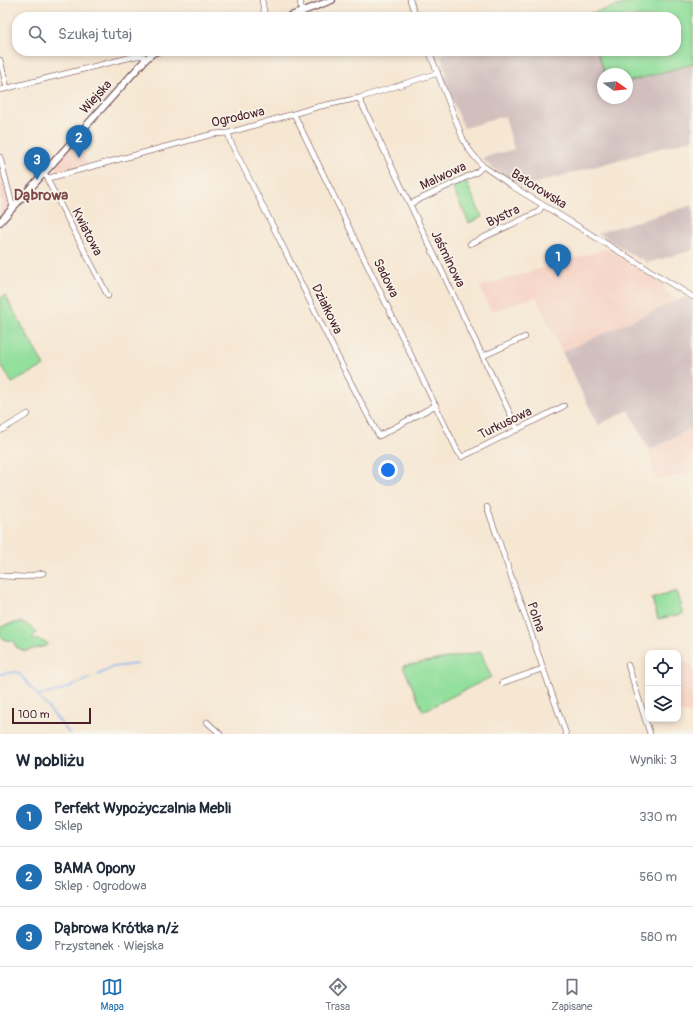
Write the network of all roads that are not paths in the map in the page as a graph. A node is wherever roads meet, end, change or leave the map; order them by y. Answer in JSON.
{"nodes":[{"id":1,"x":262,"y":0,"type":"edge"},
{"id":2,"x":300,"y":0,"type":"edge"},
{"id":3,"x":332,"y":0,"type":"edge"},
{"id":4,"x":410,"y":0,"type":"edge"},
{"id":5,"x":264,"y":12,"type":"edge"},
{"id":6,"x":302,"y":12,"type":"edge"},
{"id":7,"x":304,"y":12,"type":"edge"},
{"id":8,"x":414,"y":12,"type":"edge"},
{"id":9,"x":150,"y":56,"type":"edge"},
{"id":10,"x":431,"y":56,"type":"edge"},
{"id":11,"x":146,"y":59,"type":"junction"},
{"id":12,"x":0,"y":60,"type":"edge"},
{"id":13,"x":438,"y":73,"type":"junction"},
{"id":14,"x":7,"y":88,"type":"junction"},
{"id":15,"x":0,"y":90,"type":"edge"},
{"id":16,"x":359,"y":98,"type":"junction"},
{"id":17,"x":294,"y":114,"type":"junction"},
{"id":18,"x":228,"y":132,"type":"junction"},
{"id":19,"x":0,"y":157,"type":"edge"},
{"id":20,"x":484,"y":166,"type":"junction"},
{"id":21,"x":46,"y":176,"type":"junction"},
{"id":22,"x":410,"y":204,"type":"junction"},
{"id":23,"x":543,"y":204,"type":"junction"},
{"id":24,"x":13,"y":208,"type":"junction"},
{"id":25,"x":0,"y":222,"type":"edge"},
{"id":26,"x":470,"y":244,"type":"dead end"},
{"id":27,"x":108,"y":296,"type":"dead end"},
{"id":28,"x":693,"y":297,"type":"edge"},
{"id":29,"x":525,"y":337,"type":"dead end"},
{"id":30,"x":483,"y":356,"type":"junction"},
{"id":31,"x":436,"y":404,"type":"junction"},
{"id":32,"x":564,"y":406,"type":"dead end"},
{"id":33,"x":28,"y":414,"type":"dead end"},
{"id":34,"x":518,"y":430,"type":"junction"},
{"id":35,"x":0,"y":431,"type":"edge"},
{"id":36,"x":458,"y":452,"type":"joint"},
{"id":37,"x":487,"y":507,"type":"dead end"},
{"id":38,"x":43,"y":573,"type":"dead end"},
{"id":39,"x":1,"y":575,"type":"edge"},
{"id":40,"x":628,"y":665,"type":"dead end"},
{"id":41,"x":542,"y":669,"type":"junction"},
{"id":42,"x":502,"y":682,"type":"dead end"},
{"id":43,"x":207,"y":722,"type":"dead end"},
{"id":44,"x":220,"y":734,"type":"edge"},
{"id":45,"x":566,"y":734,"type":"edge"},
{"id":46,"x":650,"y":734,"type":"edge"}],
"edges":[{"from":1,"to":5,"type":"street"},
{"from":2,"to":6,"type":"street"},
{"from":3,"to":7,"type":"street"},
{"from":4,"to":8,"type":"street"},
{"from":9,"to":11,"type":"street","name":"Wiejska"},
{"from":10,"to":13,"type":"street","name":"Batorowska"},
{"from":11,"to":14,"type":"street"},
{"from":11,"to":21,"type":"street","name":"Wiejska"},
{"from":12,"to":14,"type":"street"},
{"from":13,"to":16,"type":"street","name":"Ogrodowa"},
{"from":13,"to":20,"type":"street","name":"Batorowska"},
{"from":14,"to":15,"type":"street"},
{"from":16,"to":17,"type":"street","name":"Ogrodowa"},
{"from":16,"to":22,"type":"street","name":"Jaśminowa"},
{"from":17,"to":18,"type":"street","name":"Ogrodowa"},
{"from":17,"to":31,"type":"street","name":"Sadowa"},
{"from":18,"to":21,"type":"street","name":"Ogrodowa"},
{"from":18,"to":31,"type":"street","name":"Działkowa"},
{"from":19,"to":24,"type":"street"},
{"from":20,"to":22,"type":"street","name":"Malwowa"},
{"from":20,"to":23,"type":"street","name":"Batorowska"},
{"from":21,"to":24,"type":"street","name":"Wiejska"},
{"from":21,"to":27,"type":"street","name":"Kwiatowa"},
{"from":22,"to":30,"type":"street","name":"Jaśminowa"},
{"from":23,"to":26,"type":"street","name":"Bystra"},
{"from":23,"to":28,"type":"street","name":"Batorowska"},
{"from":24,"to":25,"type":"street","name":"Wiejska"},
{"from":29,"to":30,"type":"street"},
{"from":30,"to":34,"type":"street","name":"Jaśminowa"},
{"from":31,"to":36,"type":"street","name":"Sadowa"},
{"from":32,"to":34,"type":"street","name":"Turkusowa"},
{"from":33,"to":35,"type":"street"},
{"from":34,"to":36,"type":"street","name":"Turkusowa"},
{"from":37,"to":41,"type":"street","name":"Polna"},
{"from":38,"to":39,"type":"street"},
{"from":40,"to":46,"type":"street"},
{"from":41,"to":42,"type":"street"},
{"from":41,"to":45,"type":"street","name":"Polna"},
{"from":43,"to":44,"type":"street"}]}
